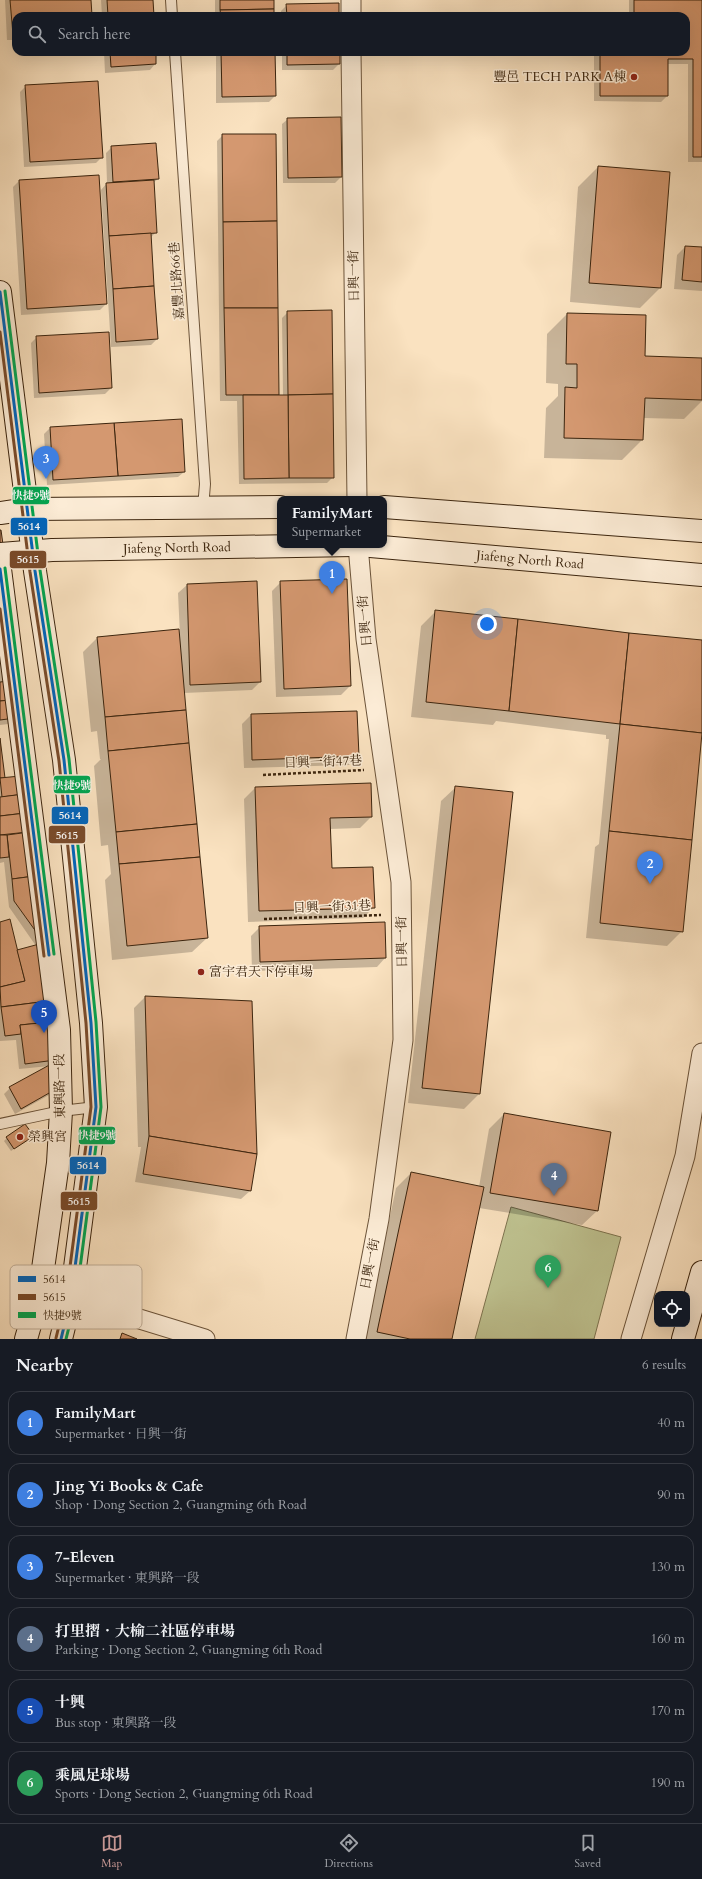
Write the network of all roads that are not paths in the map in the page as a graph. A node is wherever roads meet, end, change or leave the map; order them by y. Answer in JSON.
{"nodes":[{"id":1,"x":171,"y":0,"type":"edge"},
{"id":2,"x":351,"y":0,"type":"edge"},
{"id":3,"x":172,"y":12,"type":"edge"},
{"id":4,"x":351,"y":12,"type":"edge"},
{"id":5,"x":175,"y":56,"type":"edge"},
{"id":6,"x":351,"y":56,"type":"edge"},
{"id":7,"x":0,"y":292,"type":"edge"},
{"id":8,"x":357,"y":496,"type":"edge"},
{"id":9,"x":387,"y":506,"type":"edge"},
{"id":10,"x":277,"y":507,"type":"edge"},
{"id":11,"x":203,"y":508,"type":"junction"},
{"id":12,"x":28,"y":509,"type":"junction"},
{"id":13,"x":0,"y":513,"type":"edge"},
{"id":14,"x":702,"y":531,"type":"edge"},
{"id":15,"x":277,"y":546,"type":"edge"},
{"id":16,"x":358,"y":548,"type":"edge"},
{"id":17,"x":387,"y":548,"type":"edge"},
{"id":18,"x":34,"y":551,"type":"junction"},
{"id":19,"x":0,"y":554,"type":"edge"},
{"id":20,"x":0,"y":569,"type":"edge"},
{"id":21,"x":702,"y":575,"type":"edge"},
{"id":22,"x":702,"y":1053,"type":"edge"},
{"id":23,"x":96,"y":1107,"type":"junction"},
{"id":24,"x":61,"y":1111,"type":"junction"},
{"id":25,"x":0,"y":1124,"type":"edge"},
{"id":26,"x":44,"y":1265,"type":"edge"},
{"id":27,"x":75,"y":1265,"type":"edge"},
{"id":28,"x":702,"y":1272,"type":"edge"},
{"id":29,"x":142,"y":1320,"type":"edge"},
{"id":30,"x":29,"y":1329,"type":"edge"},
{"id":31,"x":63,"y":1329,"type":"edge"},
{"id":32,"x":26,"y":1339,"type":"edge"},
{"id":33,"x":61,"y":1339,"type":"edge"},
{"id":34,"x":205,"y":1339,"type":"edge"},
{"id":35,"x":356,"y":1339,"type":"edge"},
{"id":36,"x":631,"y":1339,"type":"edge"},
{"id":37,"x":683,"y":1339,"type":"edge"}],
"edges":[{"from":1,"to":3,"type":"lane"},
{"from":2,"to":4,"type":"street"},
{"from":5,"to":11,"type":"lane","name":"嘉豐北路66巷"},
{"from":6,"to":8,"type":"street","name":"日興一街"},
{"from":7,"to":12,"type":"street"},
{"from":9,"to":14,"type":"street"},
{"from":10,"to":11,"type":"street"},
{"from":11,"to":12,"type":"street"},
{"from":12,"to":13,"type":"street"},
{"from":12,"to":18,"type":"street"},
{"from":15,"to":18,"type":"street","name":"Jiafeng North Road"},
{"from":16,"to":35,"type":"street","name":"日興一街"},
{"from":17,"to":21,"type":"street","name":"Jiafeng North Road"},
{"from":18,"to":19,"type":"street","name":"Jiafeng North Road"},
{"from":18,"to":23,"type":"street"},
{"from":20,"to":24,"type":"street","name":"東興路一段"},
{"from":22,"to":36,"type":"street"},
{"from":23,"to":24,"type":"lane"},
{"from":23,"to":27,"type":"street"},
{"from":24,"to":25,"type":"lane"},
{"from":24,"to":26,"type":"street","name":"東興路一段"},
{"from":28,"to":37,"type":"street"},
{"from":29,"to":34,"type":"street"},
{"from":30,"to":32,"type":"street","name":"東興路一段"},
{"from":31,"to":33,"type":"street"}]}
